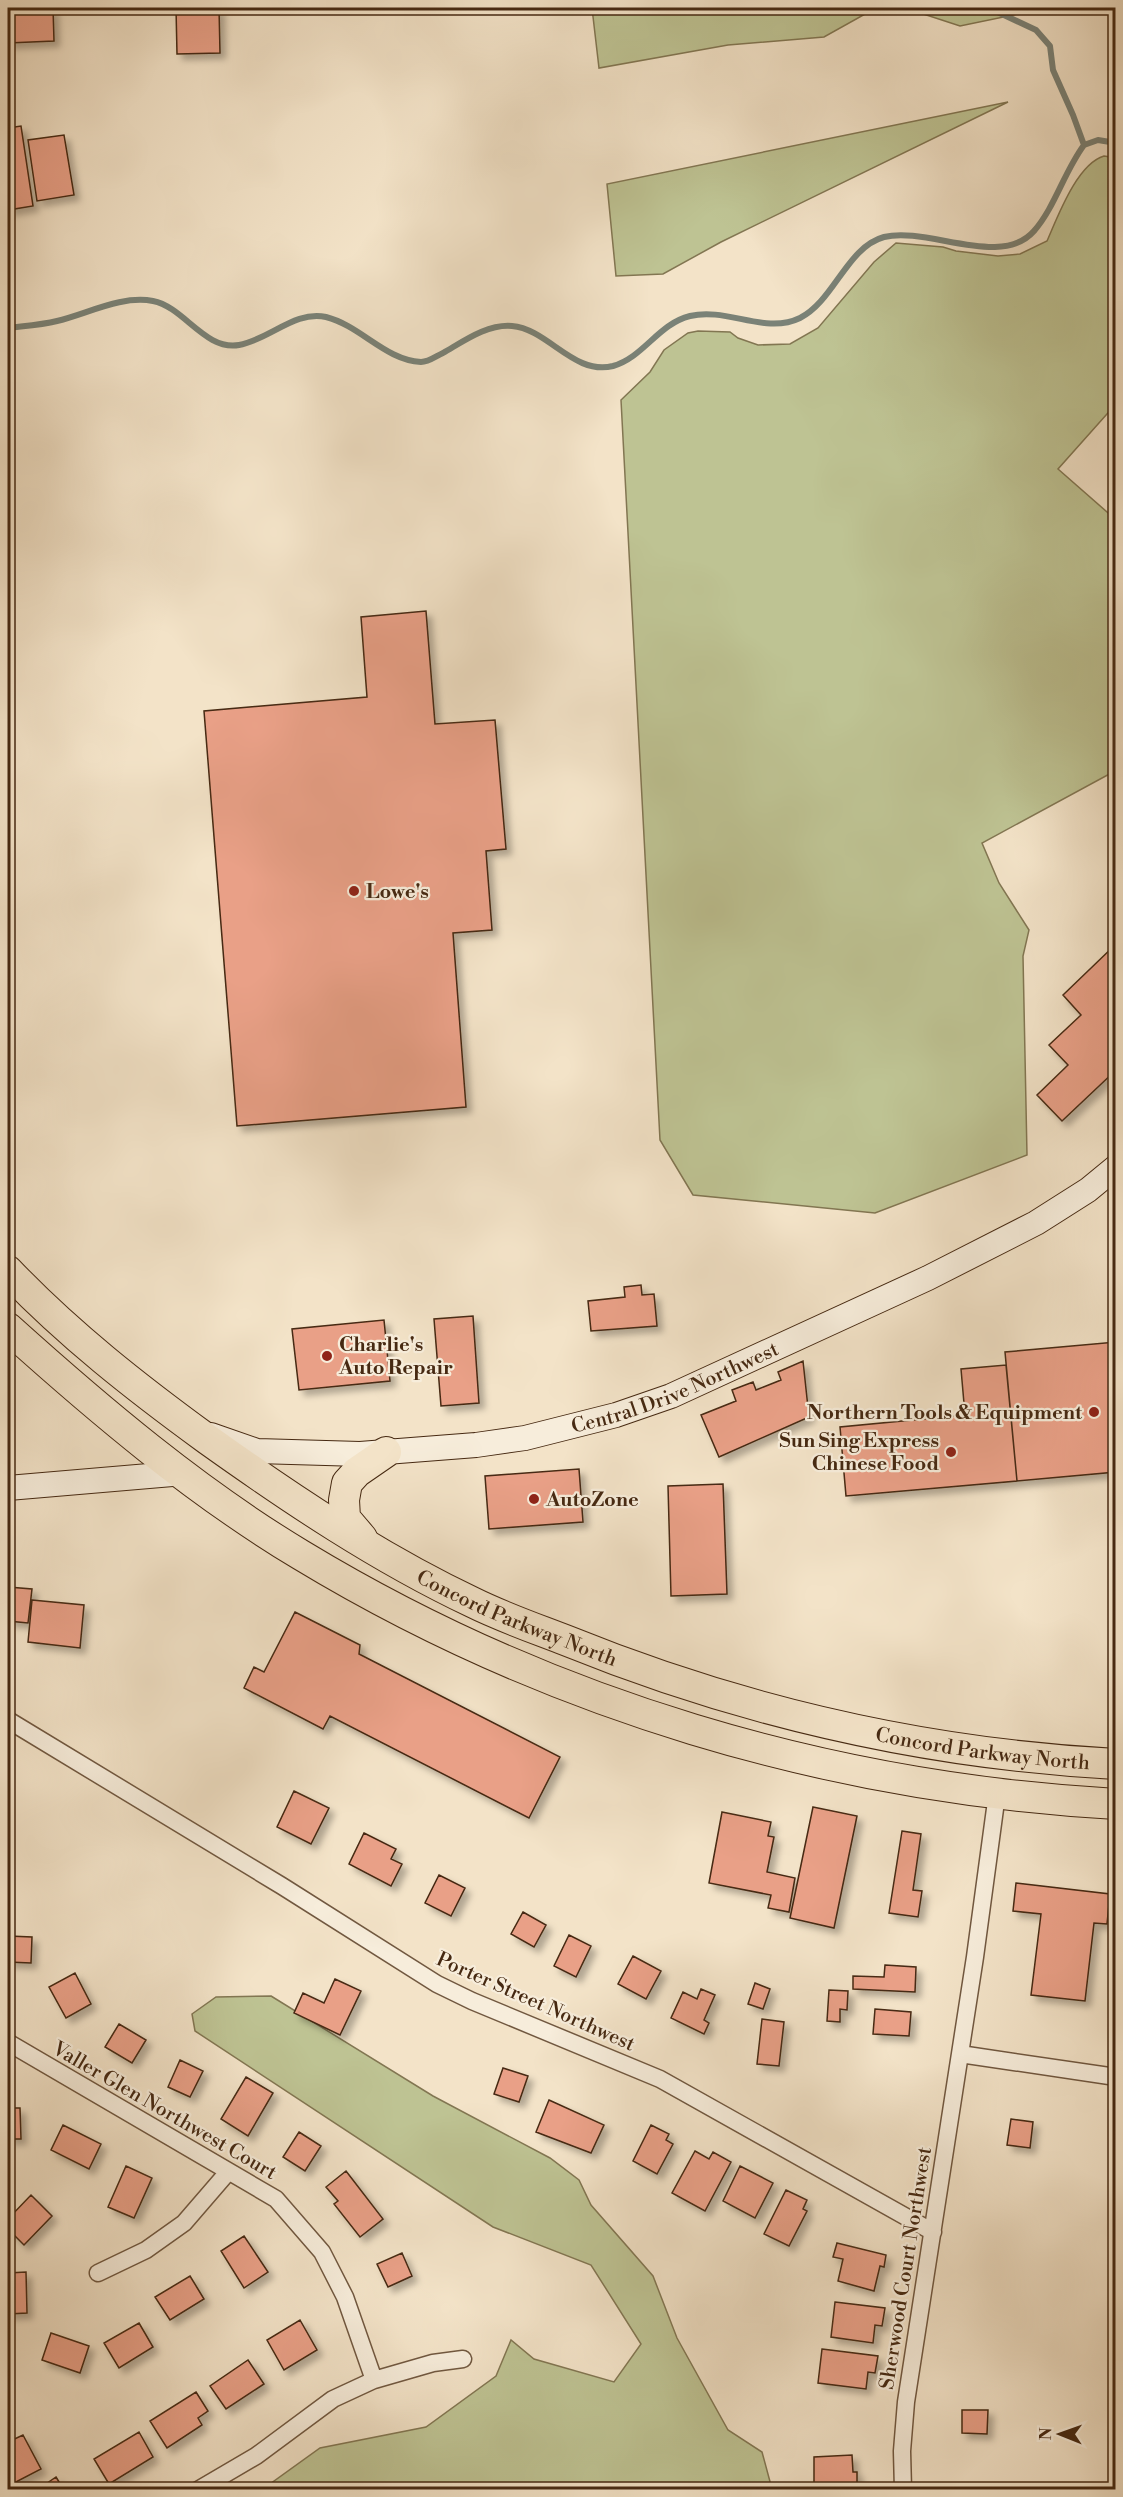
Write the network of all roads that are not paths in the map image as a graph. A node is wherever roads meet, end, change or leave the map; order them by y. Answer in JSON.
{"nodes":[{"id":1,"x":1116,"y":1167,"type":"edge"},
{"id":2,"x":8,"y":1271,"type":"edge"},
{"id":3,"x":8,"y":1328,"type":"edge"},
{"id":4,"x":192,"y":1428,"type":"junction"},
{"id":5,"x":386,"y":1452,"type":"junction"},
{"id":6,"x":184,"y":1473,"type":"junction"},
{"id":7,"x":8,"y":1488,"type":"edge"},
{"id":8,"x":368,"y":1545,"type":"junction"},
{"id":9,"x":472,"y":1602,"type":"junction"},
{"id":10,"x":8,"y":1720,"type":"edge"},
{"id":11,"x":990,"y":1752,"type":"junction"},
{"id":12,"x":1116,"y":1764,"type":"edge"},
{"id":13,"x":984,"y":1792,"type":"junction"},
{"id":14,"x":1116,"y":1804,"type":"edge"},
{"id":15,"x":9,"y":2043,"type":"edge"},
{"id":16,"x":960,"y":2054,"type":"junction"},
{"id":17,"x":1116,"y":2077,"type":"edge"},
{"id":18,"x":228,"y":2172,"type":"junction"},
{"id":19,"x":933,"y":2232,"type":"junction"},
{"id":20,"x":98,"y":2273,"type":"dead end"},
{"id":21,"x":463,"y":2359,"type":"dead end"},
{"id":22,"x":374,"y":2380,"type":"junction"},
{"id":23,"x":198,"y":2490,"type":"edge"},
{"id":24,"x":903,"y":2490,"type":"edge"}],
"edges":[{"from":1,"to":5,"type":"street","name":"Central Drive Northwest"},
{"from":2,"to":4,"type":"highway","name":"Concord Parkway North"},
{"from":3,"to":6,"type":"highway","name":"Concord Parkway North"},
{"from":4,"to":5,"type":"street","name":"Central Drive Northwest"},
{"from":4,"to":8,"type":"highway","name":"Concord Parkway North"},
{"from":5,"to":8,"type":"highway"},
{"from":6,"to":7,"type":"street"},
{"from":6,"to":9,"type":"highway"},
{"from":6,"to":13,"type":"highway","name":"Concord Parkway North"},
{"from":8,"to":9,"type":"highway","name":"Concord Parkway North"},
{"from":9,"to":11,"type":"highway","name":"Concord Parkway North"},
{"from":10,"to":19,"type":"street","name":"Porter Street Northwest"},
{"from":11,"to":12,"type":"highway","name":"Concord Parkway North"},
{"from":11,"to":13,"type":"highway"},
{"from":13,"to":14,"type":"highway","name":"Concord Parkway North"},
{"from":13,"to":16,"type":"street","name":"Sherwood Court Northwest"},
{"from":15,"to":18,"type":"street","name":"Valler Glen Northwest Court"},
{"from":16,"to":17,"type":"street"},
{"from":16,"to":19,"type":"street","name":"Sherwood Court Northwest"},
{"from":18,"to":20,"type":"street"},
{"from":18,"to":22,"type":"street","name":"Valler Glen Northwest Court"},
{"from":19,"to":24,"type":"street","name":"Sherwood Court Northwest"},
{"from":21,"to":22,"type":"street"},
{"from":22,"to":23,"type":"street"}]}
